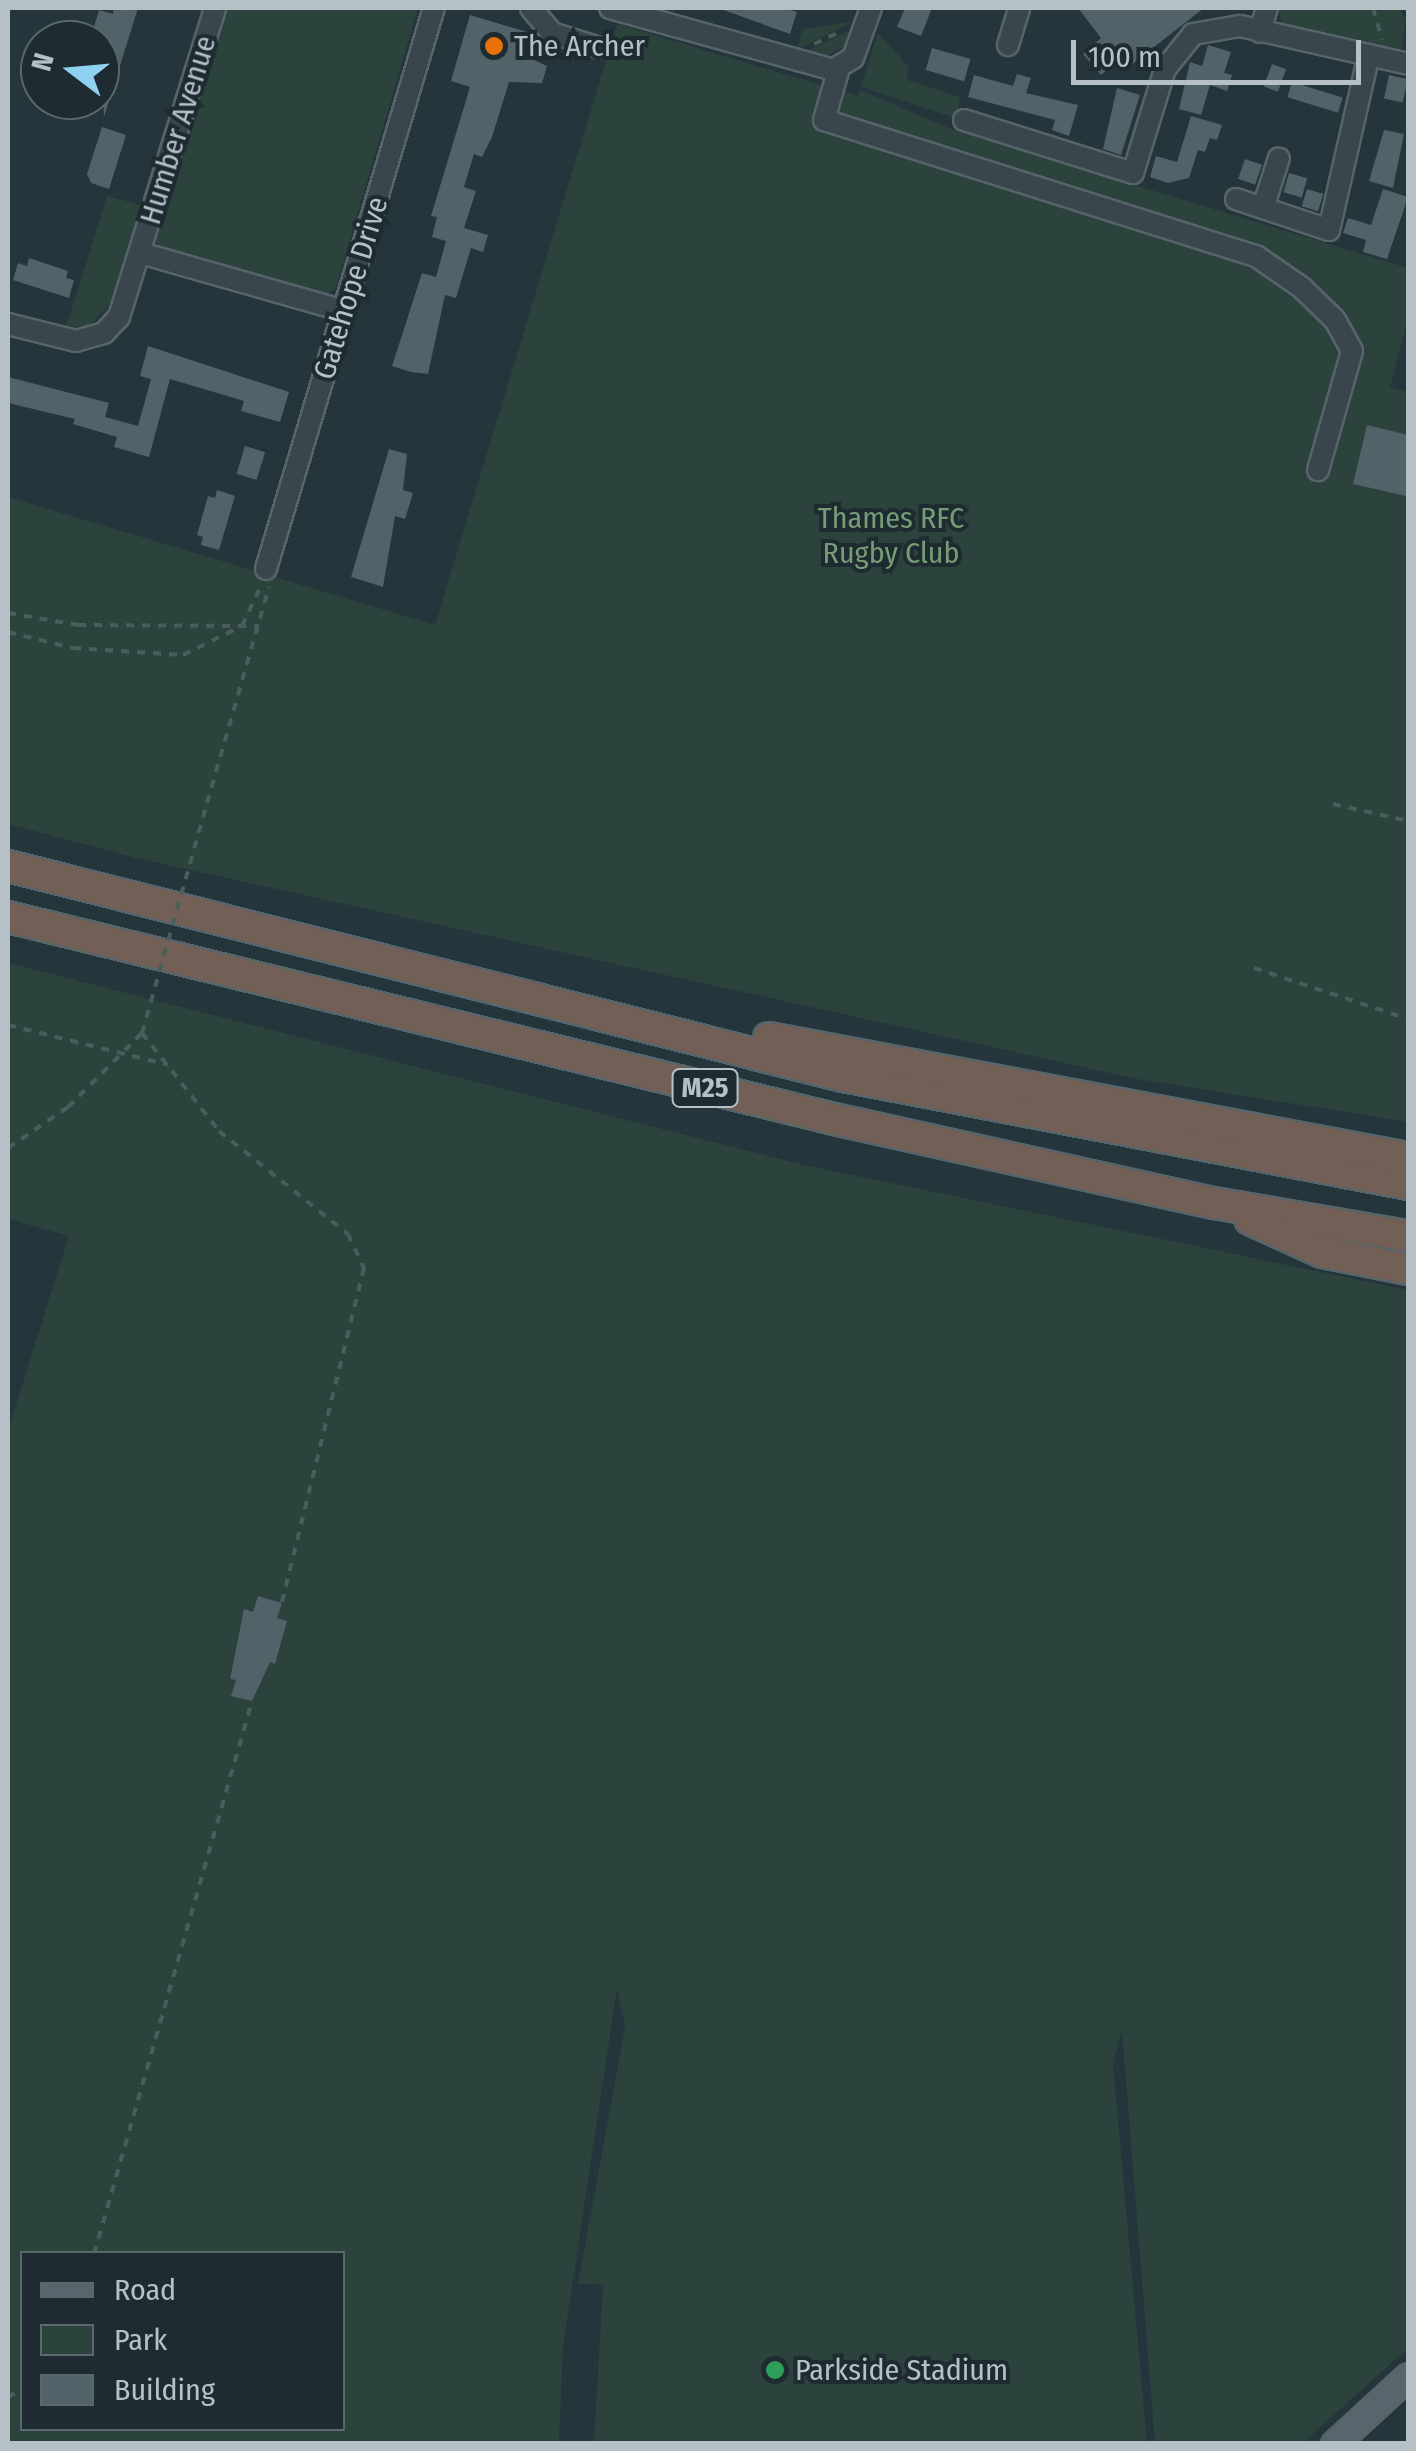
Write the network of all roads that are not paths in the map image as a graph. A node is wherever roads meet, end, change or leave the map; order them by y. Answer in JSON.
{"nodes":[{"id":1,"x":215,"y":8,"type":"edge"},
{"id":2,"x":434,"y":8,"type":"edge"},
{"id":3,"x":531,"y":8,"type":"edge"},
{"id":4,"x":610,"y":8,"type":"edge"},
{"id":5,"x":871,"y":8,"type":"edge"},
{"id":6,"x":1018,"y":8,"type":"edge"},
{"id":7,"x":1028,"y":8,"type":"edge"},
{"id":8,"x":1040,"y":8,"type":"edge"},
{"id":9,"x":1267,"y":8,"type":"edge"},
{"id":10,"x":652,"y":14,"type":"edge"},
{"id":11,"x":1260,"y":32,"type":"junction"},
{"id":12,"x":1008,"y":44,"type":"dead end"},
{"id":13,"x":600,"y":48,"type":"dead end"},
{"id":14,"x":1373,"y":59,"type":"junction"},
{"id":15,"x":1408,"y":64,"type":"edge"},
{"id":16,"x":839,"y":68,"type":"junction"},
{"id":17,"x":964,"y":120,"type":"dead end"},
{"id":18,"x":1279,"y":158,"type":"dead end"},
{"id":19,"x":1236,"y":200,"type":"dead end"},
{"id":20,"x":1262,"y":208,"type":"junction"},
{"id":21,"x":141,"y":253,"type":"junction"},
{"id":22,"x":345,"y":312,"type":"junction"},
{"id":23,"x":8,"y":324,"type":"edge"},
{"id":24,"x":1318,"y":470,"type":"dead end"},
{"id":25,"x":268,"y":573,"type":"road end"},
{"id":26,"x":8,"y":866,"type":"edge"},
{"id":27,"x":8,"y":916,"type":"edge"},
{"id":28,"x":490,"y":988,"type":"junction"},
{"id":29,"x":1408,"y":1158,"type":"edge"},
{"id":30,"x":1408,"y":1184,"type":"edge"},
{"id":31,"x":1214,"y":1202,"type":"junction"},
{"id":32,"x":1408,"y":1236,"type":"edge"},
{"id":33,"x":1408,"y":1270,"type":"edge"},
{"id":34,"x":1408,"y":2376,"type":"edge"},
{"id":35,"x":1334,"y":2444,"type":"edge"}],
"edges":[{"from":1,"to":21,"type":"street","name":"Humber Avenue"},
{"from":2,"to":22,"type":"street","name":"Gatehope Drive"},
{"from":3,"to":13,"type":"street"},
{"from":4,"to":10,"type":"street"},
{"from":5,"to":16,"type":"street"},
{"from":6,"to":12,"type":"street"},
{"from":7,"to":8,"type":"street"},
{"from":9,"to":11,"type":"street"},
{"from":10,"to":16,"type":"street"},
{"from":11,"to":14,"type":"street"},
{"from":11,"to":17,"type":"street"},
{"from":14,"to":15,"type":"street"},
{"from":14,"to":20,"type":"street"},
{"from":16,"to":24,"type":"street"},
{"from":18,"to":20,"type":"street"},
{"from":19,"to":20,"type":"street"},
{"from":21,"to":22,"type":"street","name":"Humber Avenue"},
{"from":21,"to":23,"type":"street","name":"Humber Avenue"},
{"from":22,"to":25,"type":"street","name":"Gatehope Drive"},
{"from":26,"to":28,"type":"highway","number":"M25"},
{"from":27,"to":31,"type":"highway","number":"M25"},
{"from":28,"to":29,"type":"highway","number":"M25"},
{"from":28,"to":30,"type":"highway","number":"M25"},
{"from":31,"to":32,"type":"highway","number":"M25"},
{"from":31,"to":33,"type":"highway","number":"M25"},
{"from":34,"to":35,"type":"main road"}]}
